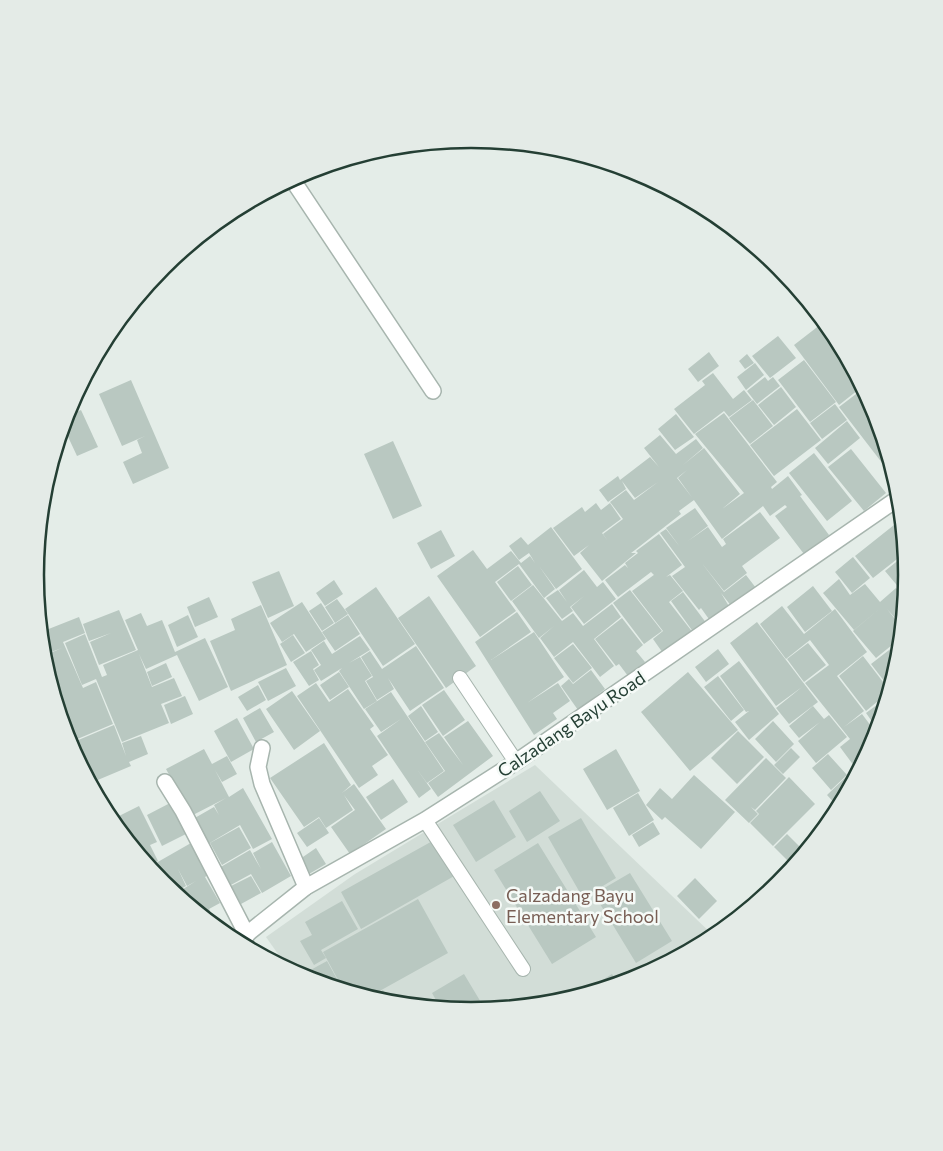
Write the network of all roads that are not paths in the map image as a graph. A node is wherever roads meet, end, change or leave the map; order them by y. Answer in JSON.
{"nodes":[{"id":1,"x":296,"y":185,"type":"edge"},
{"id":2,"x":433,"y":391,"type":"dead end"},
{"id":3,"x":893,"y":502,"type":"edge"},
{"id":4,"x":460,"y":678,"type":"dead end"},
{"id":5,"x":262,"y":748,"type":"dead end"},
{"id":6,"x":516,"y":762,"type":"junction"},
{"id":7,"x":165,"y":782,"type":"dead end"},
{"id":8,"x":425,"y":820,"type":"junction"},
{"id":9,"x":306,"y":888,"type":"junction"},
{"id":10,"x":240,"y":935,"type":"edge"},
{"id":11,"x":244,"y":937,"type":"edge"},
{"id":12,"x":523,"y":969,"type":"dead end"}],
"edges":[{"from":1,"to":2,"type":"street"},
{"from":3,"to":6,"type":"street","name":"Calzadang Bayu Road"},
{"from":4,"to":6,"type":"lane"},
{"from":5,"to":9,"type":"street"},
{"from":6,"to":8,"type":"street","name":"Calzadang Bayu Road"},
{"from":7,"to":10,"type":"street"},
{"from":8,"to":9,"type":"street","name":"Calzadang Bayu Road"},
{"from":8,"to":12,"type":"lane"},
{"from":9,"to":11,"type":"street","name":"Calzadang Bayu Road"}]}
